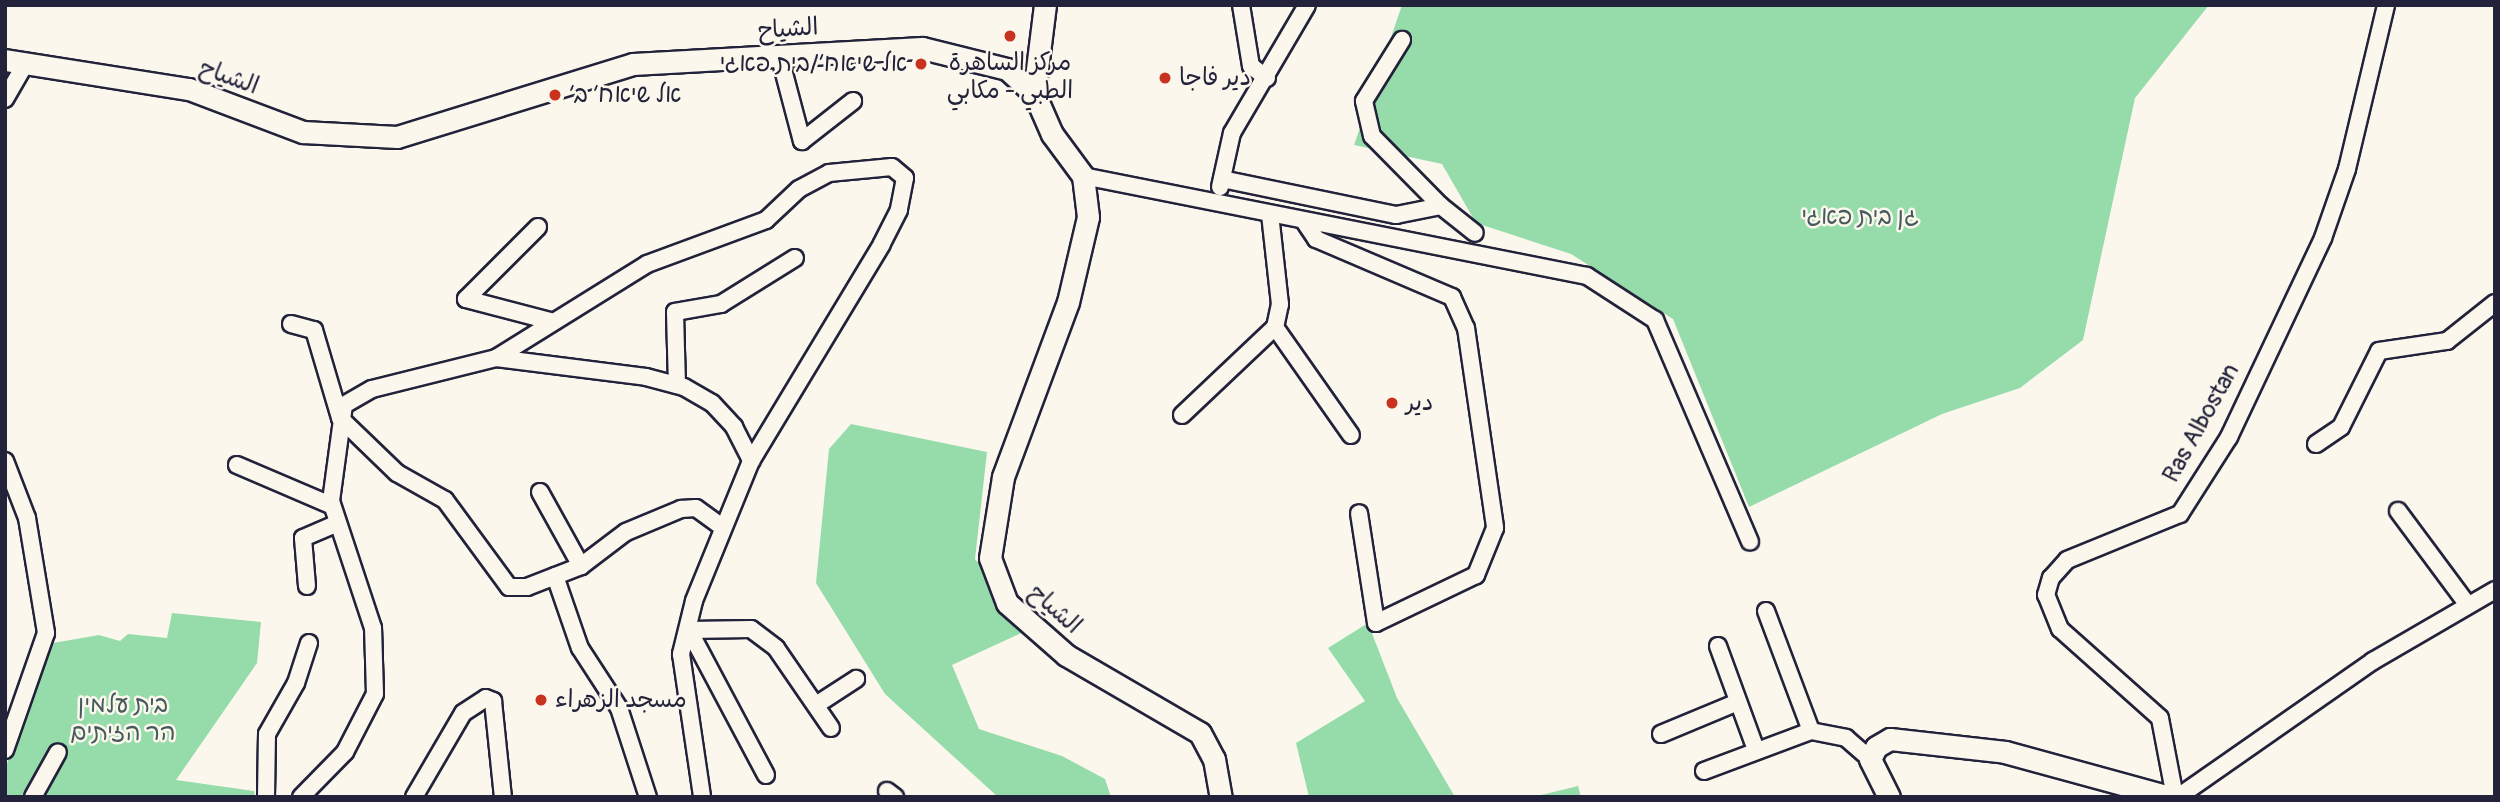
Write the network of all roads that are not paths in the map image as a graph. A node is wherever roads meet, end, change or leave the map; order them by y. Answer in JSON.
{"nodes":[{"id":1,"x":1045,"y":5,"type":"edge"},
{"id":2,"x":1241,"y":5,"type":"edge"},
{"id":3,"x":1307,"y":5,"type":"edge"},
{"id":4,"x":2386,"y":5,"type":"edge"},
{"id":5,"x":1402,"y":40,"type":"dead end"},
{"id":6,"x":780,"y":58,"type":"junction"},
{"id":7,"x":15,"y":63,"type":"edge"},
{"id":8,"x":1267,"y":78,"type":"junction"},
{"id":9,"x":1034,"y":93,"type":"junction"},
{"id":10,"x":5,"y":99,"type":"edge"},
{"id":11,"x":853,"y":101,"type":"dead end"},
{"id":12,"x":1083,"y":176,"type":"junction"},
{"id":13,"x":1222,"y":179,"type":"junction"},
{"id":14,"x":1218,"y":203,"type":"junction"},
{"id":15,"x":1441,"y":206,"type":"junction"},
{"id":16,"x":1270,"y":214,"type":"junction"},
{"id":17,"x":1304,"y":221,"type":"junction"},
{"id":18,"x":538,"y":228,"type":"dead end"},
{"id":19,"x":1475,"y":233,"type":"dead end"},
{"id":20,"x":795,"y":258,"type":"dead end"},
{"id":21,"x":2495,"y":303,"type":"edge"},
{"id":22,"x":550,"y":321,"type":"junction"},
{"id":23,"x":291,"y":324,"type":"dead end"},
{"id":24,"x":1275,"y":327,"type":"junction"},
{"id":25,"x":496,"y":358,"type":"junction"},
{"id":26,"x":677,"y":385,"type":"junction"},
{"id":27,"x":1182,"y":415,"type":"dead end"},
{"id":28,"x":340,"y":418,"type":"junction"},
{"id":29,"x":1351,"y":435,"type":"dead end"},
{"id":30,"x":2316,"y":444,"type":"dead end"},
{"id":31,"x":5,"y":461,"type":"edge"},
{"id":32,"x":751,"y":461,"type":"junction"},
{"id":33,"x":237,"y":466,"type":"dead end"},
{"id":34,"x":540,"y":492,"type":"dead end"},
{"id":35,"x":331,"y":505,"type":"junction"},
{"id":36,"x":2399,"y":511,"type":"dead end"},
{"id":37,"x":1359,"y":513,"type":"dead end"},
{"id":38,"x":334,"y":525,"type":"junction"},
{"id":39,"x":722,"y":527,"type":"junction"},
{"id":40,"x":1750,"y":542,"type":"dead end"},
{"id":41,"x":581,"y":566,"type":"junction"},
{"id":42,"x":555,"y":576,"type":"junction"},
{"id":43,"x":307,"y":586,"type":"dead end"},
{"id":44,"x":2495,"y":590,"type":"edge"},
{"id":45,"x":2467,"y":604,"type":"junction"},
{"id":46,"x":1766,"y":611,"type":"dead end"},
{"id":47,"x":689,"y":630,"type":"junction"},
{"id":48,"x":309,"y":643,"type":"dead end"},
{"id":49,"x":1718,"y":646,"type":"dead end"},
{"id":50,"x":856,"y":678,"type":"dead end"},
{"id":51,"x":1738,"y":702,"type":"junction"},
{"id":52,"x":816,"y":705,"type":"junction"},
{"id":53,"x":831,"y":728,"type":"dead end"},
{"id":54,"x":1811,"y":731,"type":"junction"},
{"id":55,"x":1661,"y":734,"type":"dead end"},
{"id":56,"x":5,"y":750,"type":"edge"},
{"id":57,"x":1756,"y":750,"type":"junction"},
{"id":58,"x":58,"y":752,"type":"dead end"},
{"id":59,"x":1870,"y":759,"type":"junction"},
{"id":60,"x":1704,"y":771,"type":"dead end"},
{"id":61,"x":766,"y":775,"type":"dead end"},
{"id":62,"x":33,"y":797,"type":"edge"},
{"id":63,"x":266,"y":797,"type":"edge"},
{"id":64,"x":301,"y":797,"type":"edge"},
{"id":65,"x":414,"y":797,"type":"edge"},
{"id":66,"x":502,"y":797,"type":"edge"},
{"id":67,"x":648,"y":797,"type":"edge"},
{"id":68,"x":702,"y":797,"type":"edge"},
{"id":69,"x":1221,"y":797,"type":"edge"},
{"id":70,"x":1889,"y":797,"type":"edge"},
{"id":71,"x":2174,"y":797,"type":"edge"}],
"edges":[{"from":1,"to":9,"type":"street"},
{"from":2,"to":8,"type":"street"},
{"from":3,"to":8,"type":"street"},
{"from":4,"to":71,"type":"street","name":"Ras Albostan"},
{"from":5,"to":15,"type":"street"},
{"from":6,"to":7,"type":"street","name":"الشياح"},
{"from":6,"to":9,"type":"street","name":"الشياح"},
{"from":6,"to":11,"type":"street"},
{"from":7,"to":10,"type":"street"},
{"from":8,"to":13,"type":"street"},
{"from":9,"to":12,"type":"street","name":"الشياح"},
{"from":12,"to":14,"type":"street"},
{"from":12,"to":69,"type":"street","name":"الشياح"},
{"from":13,"to":14,"type":"street"},
{"from":13,"to":15,"type":"street"},
{"from":14,"to":16,"type":"street"},
{"from":15,"to":19,"type":"street"},
{"from":16,"to":17,"type":"street"},
{"from":16,"to":24,"type":"street"},
{"from":17,"to":37,"type":"street"},
{"from":17,"to":40,"type":"street"},
{"from":18,"to":22,"type":"street"},
{"from":20,"to":26,"type":"street"},
{"from":21,"to":30,"type":"street"},
{"from":22,"to":25,"type":"street"},
{"from":22,"to":32,"type":"street"},
{"from":23,"to":28,"type":"street"},
{"from":24,"to":27,"type":"street"},
{"from":24,"to":29,"type":"street"},
{"from":25,"to":26,"type":"street"},
{"from":25,"to":28,"type":"street"},
{"from":26,"to":32,"type":"street"},
{"from":28,"to":35,"type":"street"},
{"from":28,"to":42,"type":"street"},
{"from":31,"to":56,"type":"street"},
{"from":32,"to":39,"type":"street"},
{"from":33,"to":35,"type":"street"},
{"from":34,"to":41,"type":"street"},
{"from":35,"to":38,"type":"street"},
{"from":36,"to":45,"type":"street"},
{"from":38,"to":43,"type":"street"},
{"from":38,"to":64,"type":"street"},
{"from":39,"to":41,"type":"street"},
{"from":39,"to":47,"type":"street"},
{"from":41,"to":42,"type":"street"},
{"from":42,"to":67,"type":"street"},
{"from":44,"to":45,"type":"street"},
{"from":45,"to":71,"type":"street"},
{"from":46,"to":54,"type":"street"},
{"from":47,"to":52,"type":"street"},
{"from":47,"to":61,"type":"street"},
{"from":47,"to":68,"type":"street"},
{"from":48,"to":63,"type":"street"},
{"from":49,"to":51,"type":"street"},
{"from":50,"to":52,"type":"street"},
{"from":51,"to":55,"type":"street"},
{"from":51,"to":57,"type":"street"},
{"from":52,"to":53,"type":"street"},
{"from":54,"to":57,"type":"street"},
{"from":54,"to":59,"type":"street"},
{"from":57,"to":60,"type":"street"},
{"from":58,"to":62,"type":"street"},
{"from":59,"to":70,"type":"street"},
{"from":59,"to":71,"type":"street"},
{"from":65,"to":66,"type":"street"}]}
